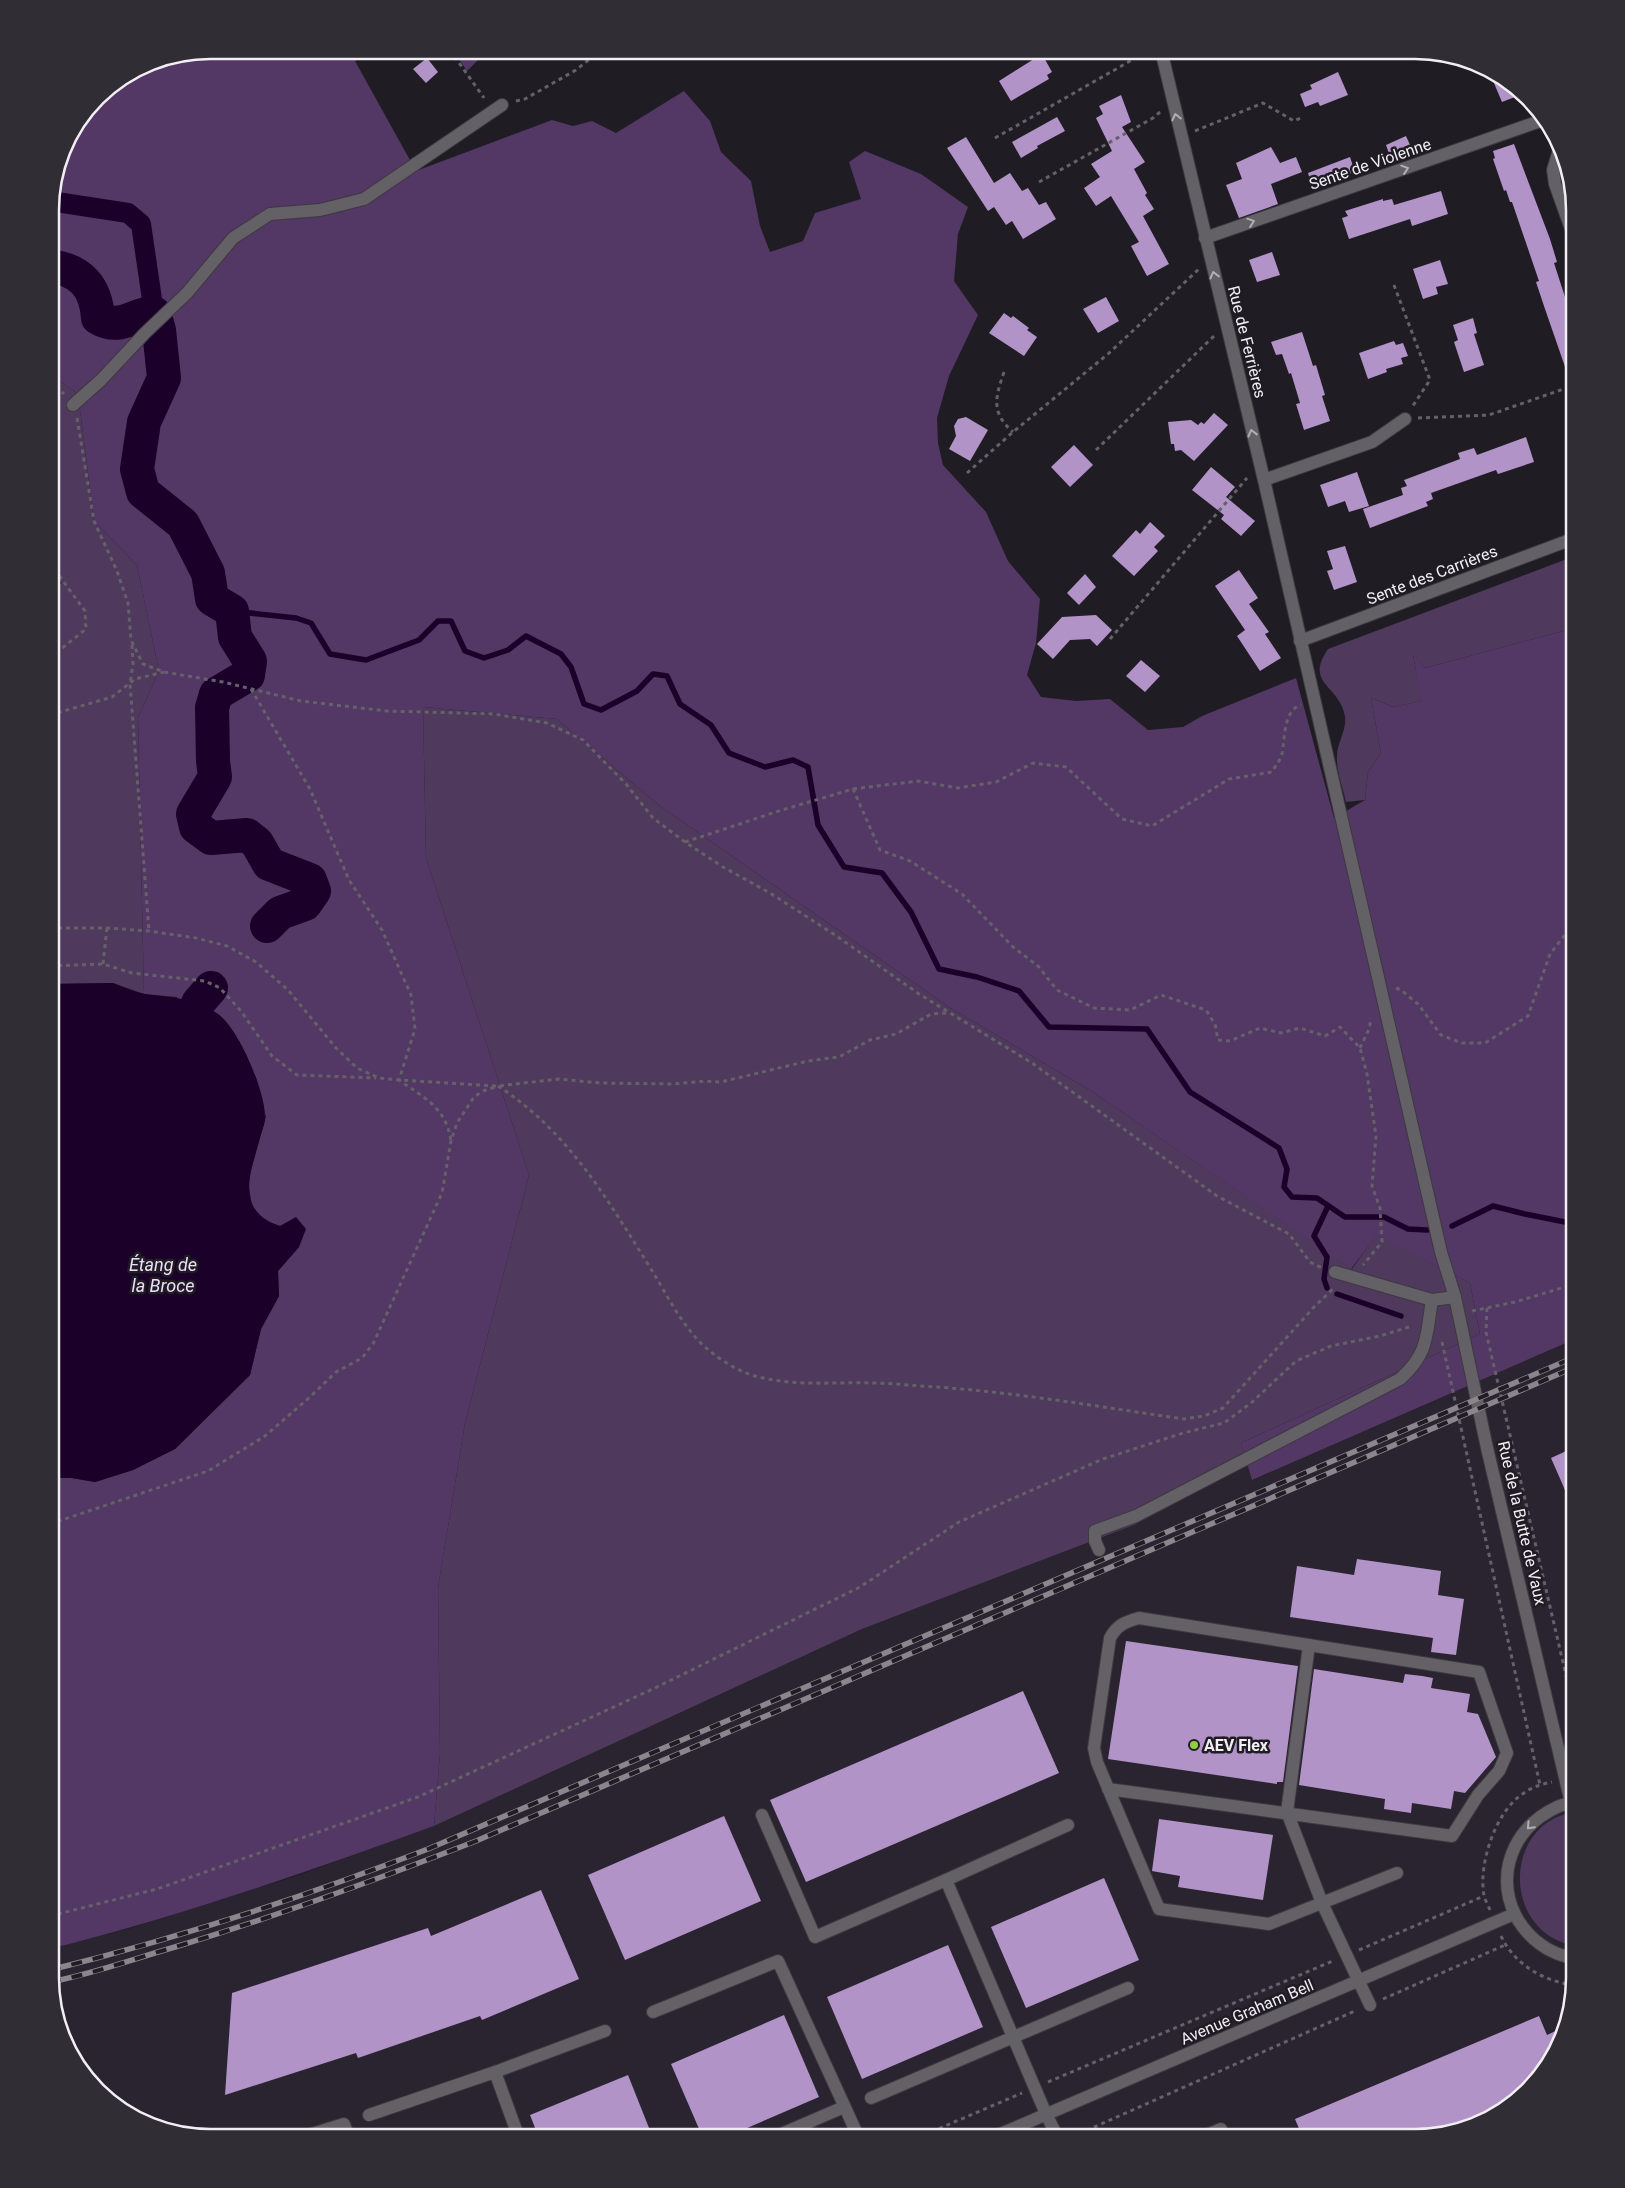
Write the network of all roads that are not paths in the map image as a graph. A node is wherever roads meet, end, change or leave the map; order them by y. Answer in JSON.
{"nodes":[{"id":1,"x":1162,"y":59,"type":"edge"},
{"id":2,"x":502,"y":105,"type":"road end"},
{"id":3,"x":1538,"y":122,"type":"edge"},
{"id":4,"x":1557,"y":158,"type":"edge"},
{"id":5,"x":1566,"y":215,"type":"edge"},
{"id":6,"x":1205,"y":238,"type":"junction"},
{"id":7,"x":73,"y":405,"type":"road end"},
{"id":8,"x":1405,"y":418,"type":"road end"},
{"id":9,"x":1264,"y":480,"type":"junction"},
{"id":10,"x":1566,"y":541,"type":"edge"},
{"id":11,"x":1300,"y":641,"type":"junction"},
{"id":12,"x":1381,"y":984,"type":"joint"},
{"id":13,"x":1335,"y":1272,"type":"dead end"},
{"id":14,"x":1454,"y":1296,"type":"junction"},
{"id":15,"x":1432,"y":1300,"type":"junction"},
{"id":16,"x":1099,"y":1550,"type":"dead end"},
{"id":17,"x":1309,"y":1645,"type":"junction"},
{"id":18,"x":1566,"y":1772,"type":"edge"},
{"id":19,"x":1108,"y":1789,"type":"junction"},
{"id":20,"x":1566,"y":1805,"type":"edge"},
{"id":21,"x":1287,"y":1812,"type":"junction"},
{"id":22,"x":762,"y":1815,"type":"dead end"},
{"id":23,"x":1068,"y":1825,"type":"dead end"},
{"id":24,"x":1397,"y":1873,"type":"dead end"},
{"id":25,"x":946,"y":1880,"type":"junction"},
{"id":26,"x":1322,"y":1903,"type":"junction"},
{"id":27,"x":1514,"y":1914,"type":"junction"},
{"id":28,"x":1566,"y":1955,"type":"edge"},
{"id":29,"x":1360,"y":1982,"type":"junction"},
{"id":30,"x":1128,"y":1988,"type":"dead end"},
{"id":31,"x":1370,"y":2004,"type":"road end"},
{"id":32,"x":653,"y":2012,"type":"dead end"},
{"id":33,"x":605,"y":2031,"type":"dead end"},
{"id":34,"x":1013,"y":2037,"type":"junction"},
{"id":35,"x":495,"y":2072,"type":"junction"},
{"id":36,"x":871,"y":2098,"type":"dead end"},
{"id":37,"x":844,"y":2107,"type":"junction"},
{"id":38,"x":1046,"y":2114,"type":"junction"},
{"id":39,"x":369,"y":2115,"type":"dead end"},
{"id":40,"x":328,"y":2129,"type":"edge"},
{"id":41,"x":346,"y":2129,"type":"edge"},
{"id":42,"x":516,"y":2129,"type":"edge"},
{"id":43,"x":793,"y":2129,"type":"edge"},
{"id":44,"x":855,"y":2129,"type":"edge"},
{"id":45,"x":1015,"y":2129,"type":"edge"},
{"id":46,"x":1054,"y":2129,"type":"edge"}],
"edges":[{"from":6,"to":1,"type":"street","name":"Rue de Ferrières","one_way":true},
{"from":2,"to":7,"type":"street"},
{"from":6,"to":3,"type":"street","name":"Sente de Violenne","one_way":true},
{"from":4,"to":5,"type":"street"},
{"from":9,"to":6,"type":"street","name":"Rue de Ferrières","one_way":true},
{"from":8,"to":9,"type":"street"},
{"from":9,"to":11,"type":"street","name":"Rue de Ferrières"},
{"from":10,"to":11,"type":"street","name":"Sente des Carrières"},
{"from":11,"to":12,"type":"street","name":"Rue de Ferrières"},
{"from":12,"to":14,"type":"street","name":"Rue de la Butte de Vaux"},
{"from":13,"to":15,"type":"street"},
{"from":14,"to":15,"type":"street"},
{"from":14,"to":18,"type":"street","name":"Rue de la Butte de Vaux"},
{"from":15,"to":16,"type":"street"},
{"from":17,"to":19,"type":"street"},
{"from":17,"to":21,"type":"street"},
{"from":17,"to":21,"type":"street"},
{"from":19,"to":21,"type":"street"},
{"from":19,"to":26,"type":"street"},
{"from":20,"to":27,"type":"street","one_way":true},
{"from":21,"to":26,"type":"street"},
{"from":22,"to":25,"type":"street"},
{"from":23,"to":25,"type":"street"},
{"from":24,"to":26,"type":"street"},
{"from":25,"to":34,"type":"street"},
{"from":26,"to":29,"type":"street"},
{"from":27,"to":28,"type":"street"},
{"from":27,"to":29,"type":"street","name":"Avenue Graham Bell"},
{"from":29,"to":31,"type":"street"},
{"from":29,"to":38,"type":"street","name":"Avenue Graham Bell"},
{"from":30,"to":34,"type":"street"},
{"from":32,"to":37,"type":"street"},
{"from":33,"to":35,"type":"street"},
{"from":34,"to":36,"type":"street"},
{"from":34,"to":38,"type":"street"},
{"from":35,"to":39,"type":"street"},
{"from":35,"to":42,"type":"street"},
{"from":37,"to":43,"type":"street"},
{"from":37,"to":44,"type":"street"},
{"from":38,"to":45,"type":"street","name":"Avenue Graham Bell"},
{"from":38,"to":46,"type":"street"},
{"from":40,"to":41,"type":"street"}]}
